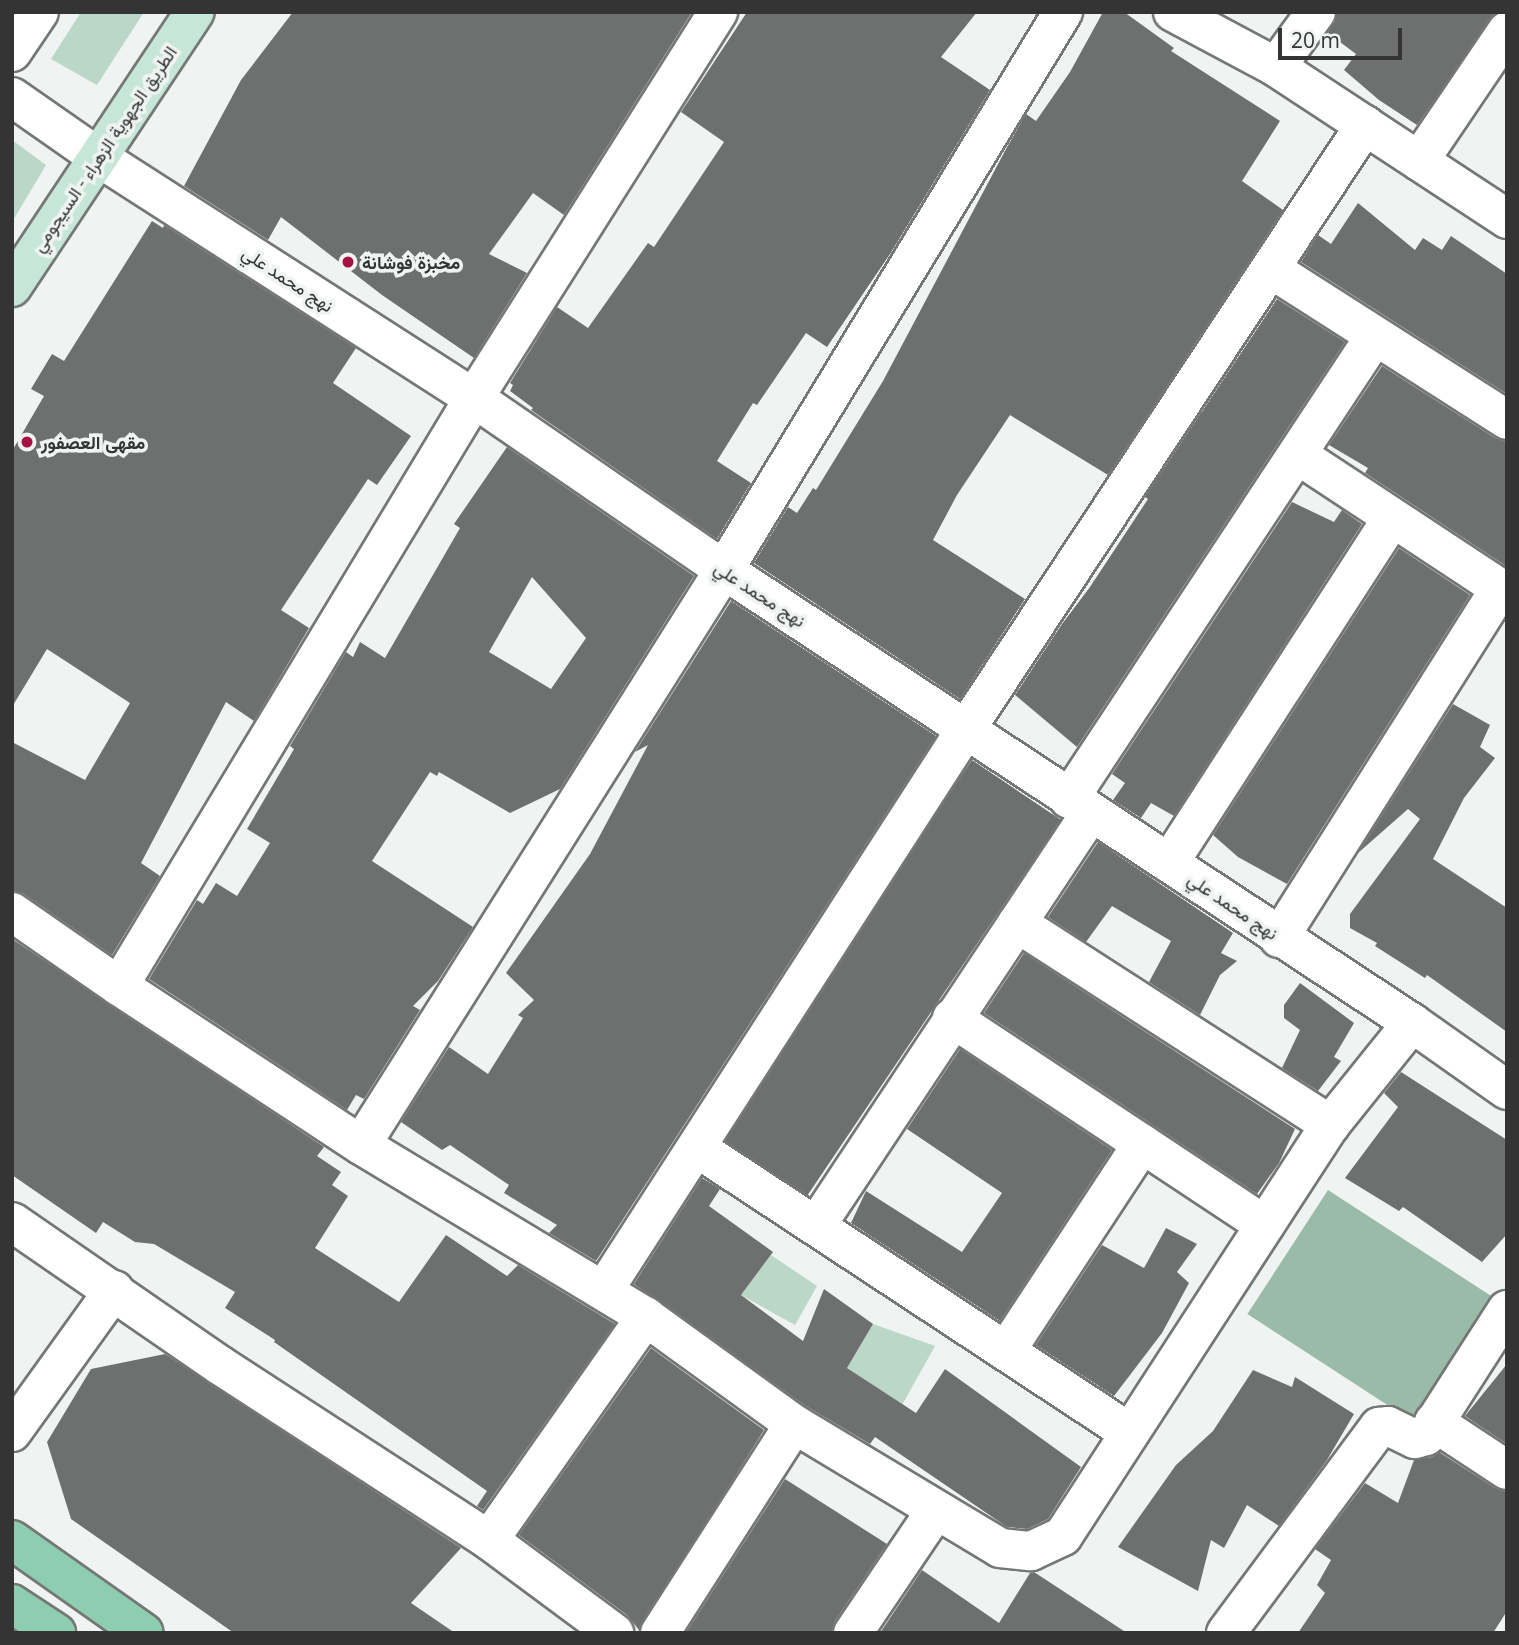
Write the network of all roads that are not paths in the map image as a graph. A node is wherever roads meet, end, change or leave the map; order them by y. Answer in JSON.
{"nodes":[{"id":1,"x":39,"y":12,"type":"edge"},
{"id":2,"x":195,"y":12,"type":"edge"},
{"id":3,"x":718,"y":12,"type":"edge"},
{"id":4,"x":1063,"y":12,"type":"edge"},
{"id":5,"x":1173,"y":12,"type":"edge"},
{"id":6,"x":1315,"y":12,"type":"edge"},
{"id":7,"x":1507,"y":31,"type":"edge"},
{"id":8,"x":12,"y":52,"type":"edge"},
{"id":9,"x":1276,"y":67,"type":"junction"},
{"id":10,"x":12,"y":97,"type":"edge"},
{"id":11,"x":1365,"y":125,"type":"junction"},
{"id":12,"x":97,"y":157,"type":"junction"},
{"id":13,"x":1419,"y":161,"type":"junction"},
{"id":14,"x":1507,"y":219,"type":"edge"},
{"id":15,"x":1271,"y":269,"type":"junction"},
{"id":16,"x":12,"y":287,"type":"edge"},
{"id":17,"x":1375,"y":336,"type":"junction"},
{"id":18,"x":474,"y":398,"type":"junction"},
{"id":19,"x":1507,"y":420,"type":"edge"},
{"id":20,"x":1297,"y":455,"type":"junction"},
{"id":21,"x":1392,"y":518,"type":"junction"},
{"id":22,"x":724,"y":570,"type":"junction"},
{"id":23,"x":1504,"y":590,"type":"edge"},
{"id":24,"x":966,"y":729,"type":"junction"},
{"id":25,"x":1080,"y":807,"type":"junction"},
{"id":26,"x":1168,"y":863,"type":"junction"},
{"id":27,"x":12,"y":912,"type":"edge"},
{"id":28,"x":1017,"y":923,"type":"junction"},
{"id":29,"x":1279,"y":939,"type":"junction"},
{"id":30,"x":118,"y":986,"type":"junction"},
{"id":31,"x":952,"y":1018,"type":"junction"},
{"id":32,"x":1412,"y":1023,"type":"junction"},
{"id":33,"x":1507,"y":1090,"type":"edge"},
{"id":34,"x":1330,"y":1125,"type":"junction"},
{"id":35,"x":1142,"y":1144,"type":"junction"},
{"id":36,"x":361,"y":1145,"type":"junction"},
{"id":37,"x":697,"y":1147,"type":"junction"},
{"id":38,"x":12,"y":1222,"type":"edge"},
{"id":39,"x":1265,"y":1225,"type":"junction"},
{"id":40,"x":816,"y":1226,"type":"junction"},
{"id":41,"x":114,"y":1290,"type":"junction"},
{"id":42,"x":604,"y":1290,"type":"junction"},
{"id":43,"x":1507,"y":1310,"type":"edge"},
{"id":44,"x":646,"y":1317,"type":"junction"},
{"id":45,"x":1006,"y":1352,"type":"junction"},
{"id":46,"x":1434,"y":1422,"type":"junction"},
{"id":47,"x":794,"y":1424,"type":"junction"},
{"id":48,"x":12,"y":1432,"type":"edge"},
{"id":49,"x":1130,"y":1433,"type":"junction"},
{"id":50,"x":1507,"y":1470,"type":"edge"},
{"id":51,"x":936,"y":1510,"type":"junction"},
{"id":52,"x":489,"y":1540,"type":"junction"},
{"id":53,"x":12,"y":1541,"type":"edge"},
{"id":54,"x":12,"y":1604,"type":"edge"},
{"id":55,"x":56,"y":1633,"type":"edge"},
{"id":56,"x":144,"y":1633,"type":"edge"},
{"id":57,"x":614,"y":1633,"type":"edge"},
{"id":58,"x":660,"y":1633,"type":"edge"},
{"id":59,"x":853,"y":1633,"type":"edge"},
{"id":60,"x":1226,"y":1633,"type":"edge"}],
"edges":[{"from":1,"to":8,"type":"street"},
{"from":2,"to":12,"type":"main road","name":"الطريق الجهوية الزهراء - السيجومي"},
{"from":3,"to":18,"type":"street"},
{"from":4,"to":22,"type":"street"},
{"from":5,"to":9,"type":"street"},
{"from":6,"to":9,"type":"street"},
{"from":7,"to":13,"type":"street"},
{"from":9,"to":11,"type":"street"},
{"from":10,"to":12,"type":"street","name":"نهج محمد علي"},
{"from":11,"to":13,"type":"street"},
{"from":11,"to":15,"type":"street"},
{"from":12,"to":16,"type":"main road","name":"الطريق الجهوية الزهراء - السيجومي"},
{"from":12,"to":18,"type":"street","name":"نهج محمد علي"},
{"from":13,"to":14,"type":"street"},
{"from":15,"to":17,"type":"street"},
{"from":15,"to":24,"type":"street"},
{"from":17,"to":19,"type":"street"},
{"from":17,"to":20,"type":"street"},
{"from":18,"to":22,"type":"street","name":"نهج محمد علي"},
{"from":18,"to":30,"type":"street"},
{"from":20,"to":21,"type":"street"},
{"from":20,"to":25,"type":"street"},
{"from":21,"to":23,"type":"street"},
{"from":21,"to":26,"type":"street"},
{"from":22,"to":24,"type":"street","name":"نهج محمد علي"},
{"from":22,"to":36,"type":"street"},
{"from":23,"to":29,"type":"street"},
{"from":24,"to":25,"type":"street","name":"نهج محمد علي"},
{"from":24,"to":37,"type":"street"},
{"from":25,"to":26,"type":"street","name":"نهج محمد علي"},
{"from":25,"to":28,"type":"street"},
{"from":26,"to":29,"type":"street","name":"نهج محمد علي"},
{"from":27,"to":30,"type":"street"},
{"from":28,"to":31,"type":"street"},
{"from":28,"to":34,"type":"street"},
{"from":29,"to":32,"type":"street","name":"نهج محمد علي"},
{"from":30,"to":36,"type":"street"},
{"from":31,"to":35,"type":"street"},
{"from":31,"to":40,"type":"street"},
{"from":32,"to":33,"type":"street","name":"نهج محمد علي"},
{"from":32,"to":34,"type":"street"},
{"from":34,"to":39,"type":"street"},
{"from":35,"to":39,"type":"street"},
{"from":35,"to":45,"type":"street"},
{"from":36,"to":42,"type":"street"},
{"from":37,"to":40,"type":"street"},
{"from":37,"to":42,"type":"street"},
{"from":38,"to":41,"type":"street"},
{"from":39,"to":49,"type":"street"},
{"from":40,"to":45,"type":"street"},
{"from":41,"to":48,"type":"street"},
{"from":41,"to":52,"type":"street"},
{"from":42,"to":44,"type":"street"},
{"from":43,"to":46,"type":"street"},
{"from":44,"to":47,"type":"street"},
{"from":44,"to":52,"type":"street"},
{"from":45,"to":49,"type":"street"},
{"from":46,"to":50,"type":"street"},
{"from":46,"to":60,"type":"street"},
{"from":47,"to":51,"type":"street"},
{"from":47,"to":58,"type":"street"},
{"from":49,"to":51,"type":"street"},
{"from":51,"to":59,"type":"street"},
{"from":52,"to":57,"type":"street"},
{"from":53,"to":56,"type":"main road"},
{"from":54,"to":55,"type":"main road"}]}
